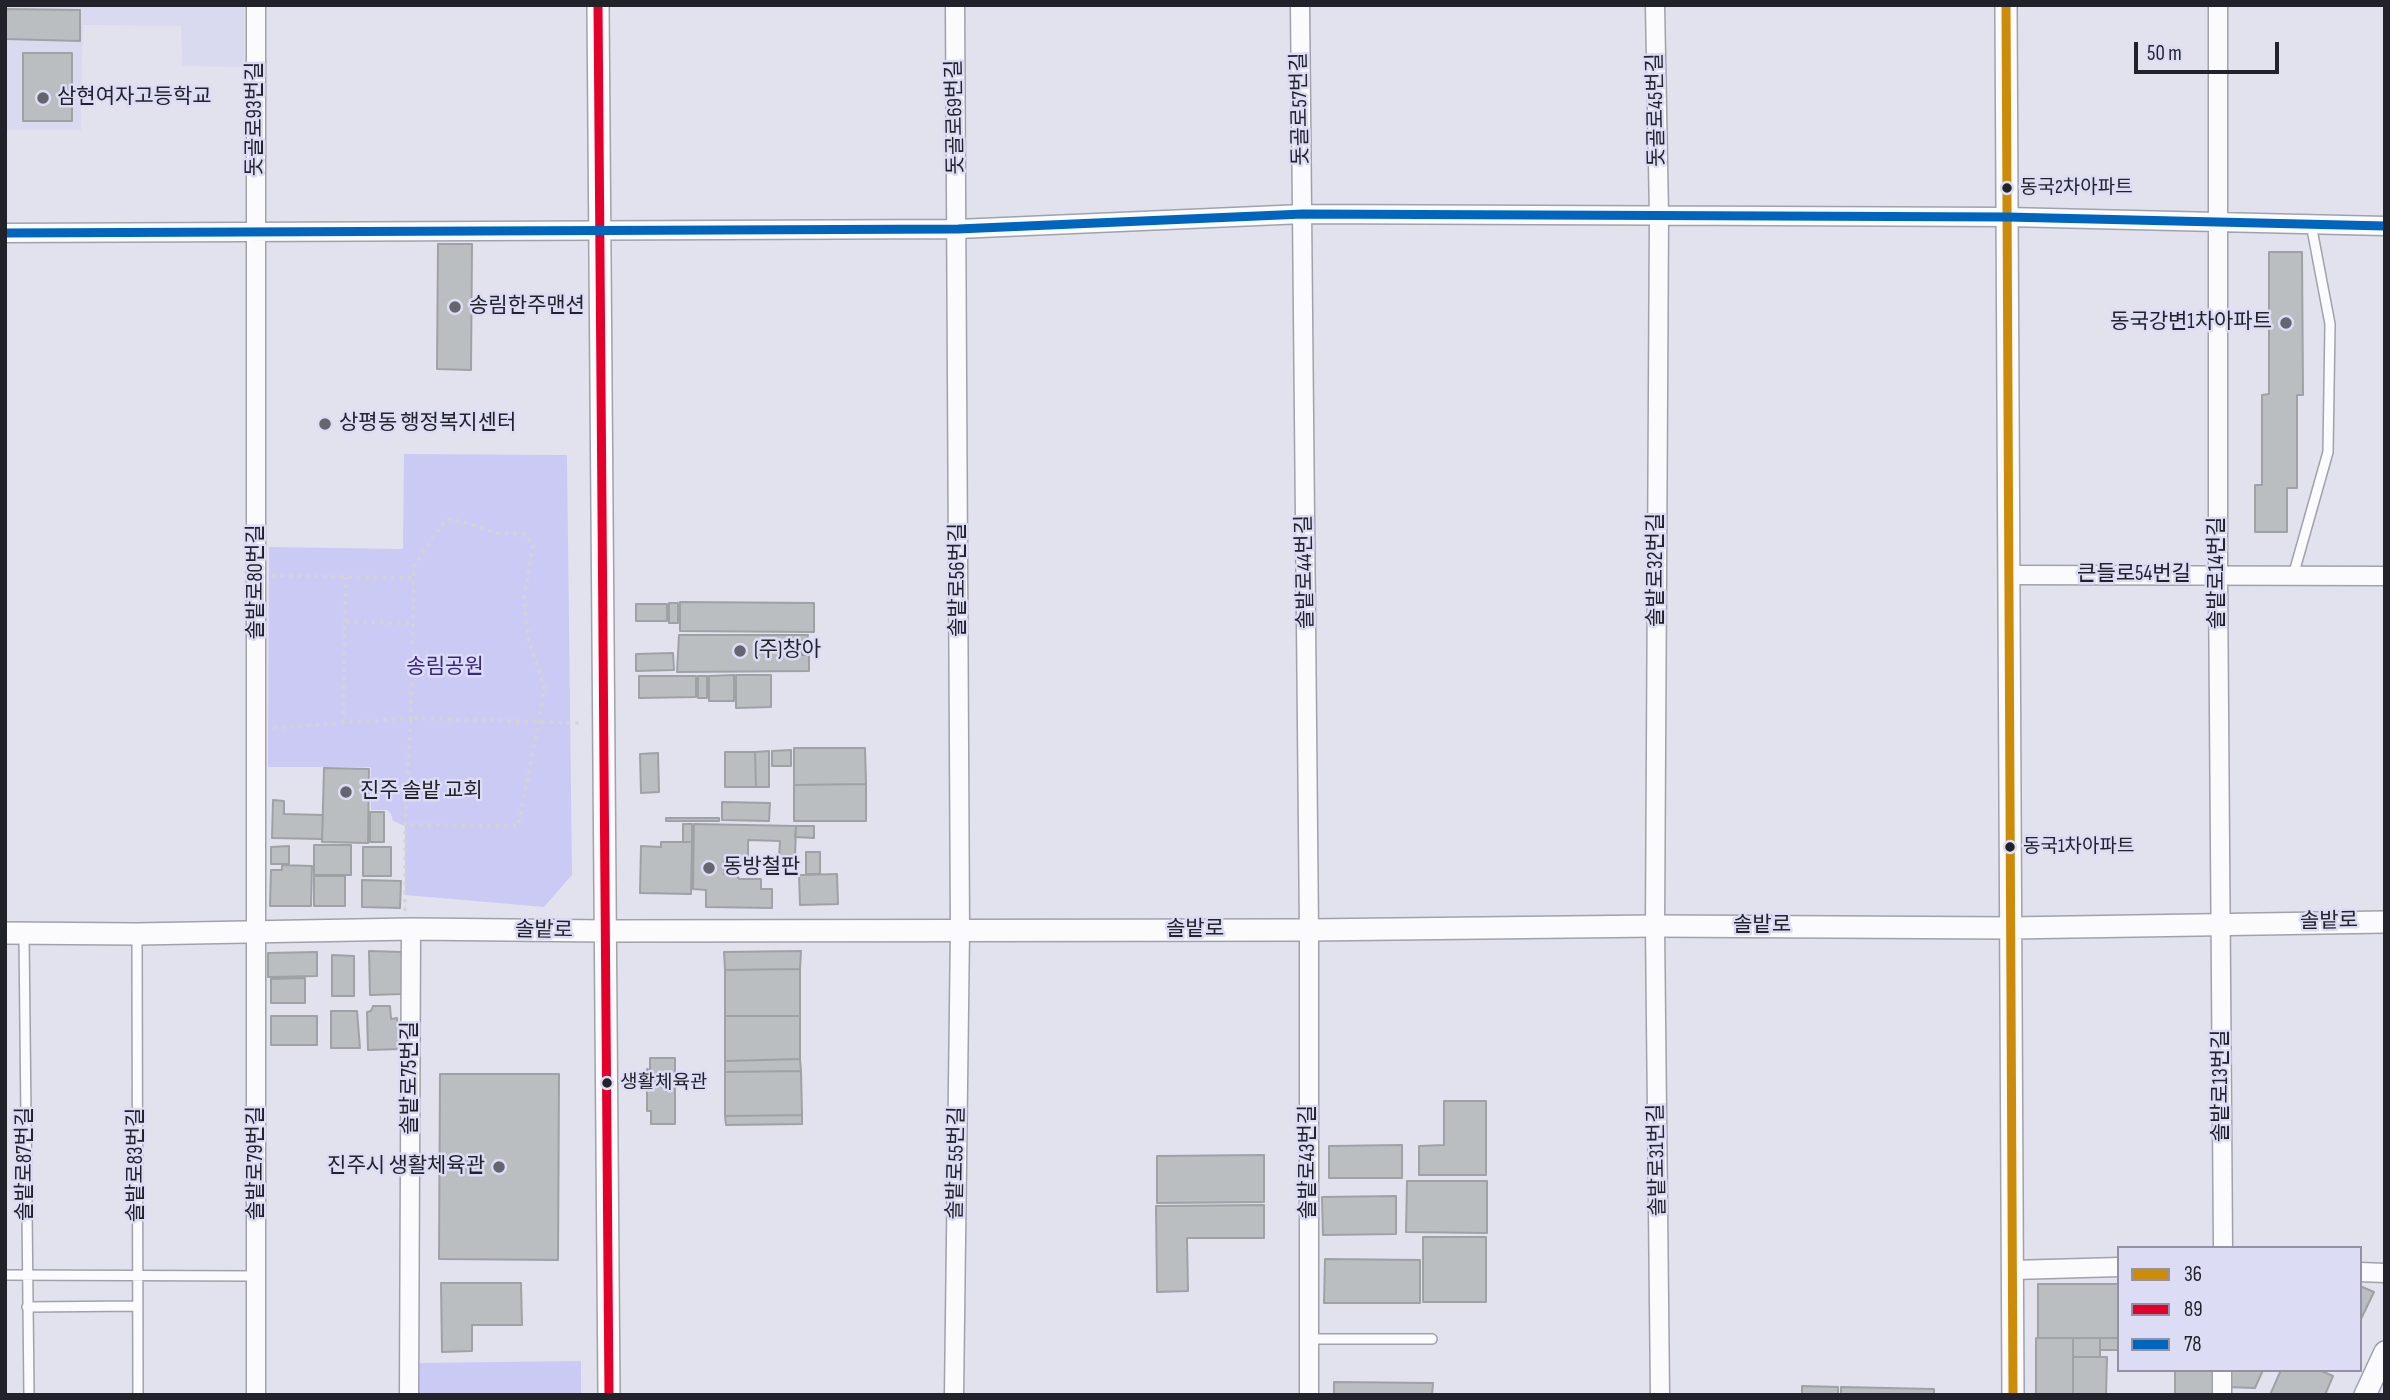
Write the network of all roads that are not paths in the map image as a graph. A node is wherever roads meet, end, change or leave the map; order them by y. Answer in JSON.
{"nodes":[{"id":1,"x":256,"y":5,"type":"edge"},
{"id":2,"x":598,"y":5,"type":"edge"},
{"id":3,"x":955,"y":5,"type":"edge"},
{"id":4,"x":1300,"y":5,"type":"edge"},
{"id":5,"x":1655,"y":5,"type":"edge"},
{"id":6,"x":2006,"y":5,"type":"edge"},
{"id":7,"x":2218,"y":5,"type":"edge"},
{"id":8,"x":1303,"y":214,"type":"junction"},
{"id":9,"x":1659,"y":215,"type":"junction"},
{"id":10,"x":2007,"y":217,"type":"junction"},
{"id":11,"x":2219,"y":222,"type":"junction"},
{"id":12,"x":2311,"y":224,"type":"junction"},
{"id":13,"x":2385,"y":226,"type":"edge"},
{"id":14,"x":958,"y":229,"type":"junction"},
{"id":15,"x":601,"y":231,"type":"junction"},
{"id":16,"x":256,"y":232,"type":"junction"},
{"id":17,"x":5,"y":233,"type":"edge"},
{"id":18,"x":2009,"y":575,"type":"junction"},
{"id":19,"x":2218,"y":576,"type":"junction"},
{"id":20,"x":2292,"y":576,"type":"junction"},
{"id":21,"x":2385,"y":576,"type":"edge"},
{"id":22,"x":2385,"y":922,"type":"edge"},
{"id":23,"x":2221,"y":924,"type":"junction"},
{"id":24,"x":1655,"y":926,"type":"junction"},
{"id":25,"x":2010,"y":928,"type":"junction"},
{"id":26,"x":408,"y":930,"type":"junction"},
{"id":27,"x":960,"y":930,"type":"junction"},
{"id":28,"x":1310,"y":930,"type":"junction"},
{"id":29,"x":258,"y":932,"type":"junction"},
{"id":30,"x":607,"y":932,"type":"junction"},
{"id":31,"x":15,"y":933,"type":"edge"},
{"id":32,"x":137,"y":934,"type":"junction"},
{"id":33,"x":2223,"y":1246,"type":"edge"},
{"id":34,"x":2117,"y":1267,"type":"edge"},
{"id":35,"x":2013,"y":1270,"type":"junction"},
{"id":36,"x":2362,"y":1272,"type":"edge"},
{"id":37,"x":2385,"y":1273,"type":"edge"},
{"id":38,"x":5,"y":1275,"type":"edge"},
{"id":39,"x":27,"y":1275,"type":"junction"},
{"id":40,"x":137,"y":1276,"type":"junction"},
{"id":41,"x":256,"y":1276,"type":"junction"},
{"id":42,"x":137,"y":1306,"type":"junction"},
{"id":43,"x":27,"y":1307,"type":"junction"},
{"id":44,"x":1309,"y":1339,"type":"junction"},
{"id":45,"x":1433,"y":1339,"type":"dead end"},
{"id":46,"x":2385,"y":1352,"type":"edge"},
{"id":47,"x":2222,"y":1372,"type":"edge"},
{"id":48,"x":29,"y":1395,"type":"edge"},
{"id":49,"x":138,"y":1395,"type":"edge"},
{"id":50,"x":256,"y":1395,"type":"edge"},
{"id":51,"x":409,"y":1395,"type":"edge"},
{"id":52,"x":609,"y":1395,"type":"edge"},
{"id":53,"x":954,"y":1395,"type":"edge"},
{"id":54,"x":1309,"y":1395,"type":"edge"},
{"id":55,"x":1660,"y":1395,"type":"edge"},
{"id":56,"x":2013,"y":1395,"type":"edge"},
{"id":57,"x":2222,"y":1395,"type":"edge"},
{"id":58,"x":2365,"y":1395,"type":"edge"}],
"edges":[{"from":1,"to":16,"type":"street","name":"돗골로93번길"},
{"from":2,"to":15,"type":"street"},
{"from":3,"to":14,"type":"street","name":"돗골로69번길"},
{"from":4,"to":8,"type":"street","name":"돗골로57번길"},
{"from":5,"to":9,"type":"street","name":"돗골로45번길"},
{"from":6,"to":10,"type":"street"},
{"from":7,"to":11,"type":"street","name":"솔밭로14번길"},
{"from":8,"to":9,"type":"street"},
{"from":8,"to":14,"type":"street"},
{"from":8,"to":28,"type":"street","name":"솔밭로44번길"},
{"from":9,"to":10,"type":"street"},
{"from":9,"to":24,"type":"street","name":"솔밭로32번길"},
{"from":10,"to":11,"type":"street"},
{"from":10,"to":18,"type":"street"},
{"from":11,"to":12,"type":"street"},
{"from":11,"to":19,"type":"street","name":"솔밭로14번길"},
{"from":12,"to":13,"type":"street"},
{"from":12,"to":20,"type":"lane"},
{"from":14,"to":15,"type":"street"},
{"from":14,"to":27,"type":"street","name":"솔밭로56번길"},
{"from":15,"to":16,"type":"street"},
{"from":15,"to":30,"type":"street"},
{"from":16,"to":17,"type":"street"},
{"from":16,"to":29,"type":"street","name":"솔밭로80번길"},
{"from":18,"to":19,"type":"street","name":"큰들로54번길"},
{"from":18,"to":25,"type":"street"},
{"from":19,"to":20,"type":"street","name":"큰들로54번길"},
{"from":19,"to":23,"type":"street","name":"솔밭로14번길"},
{"from":20,"to":21,"type":"street","name":"큰들로54번길"},
{"from":22,"to":23,"type":"street","name":"솔밭로"},
{"from":23,"to":25,"type":"street","name":"솔밭로"},
{"from":23,"to":33,"type":"street","name":"솔밭로13번길"},
{"from":24,"to":25,"type":"street","name":"솔밭로"},
{"from":24,"to":28,"type":"street","name":"솔밭로"},
{"from":24,"to":55,"type":"street","name":"솔밭로31번길"},
{"from":25,"to":35,"type":"street"},
{"from":26,"to":29,"type":"street","name":"솔밭로"},
{"from":26,"to":30,"type":"street","name":"솔밭로"},
{"from":26,"to":51,"type":"street","name":"솔밭로75번길"},
{"from":27,"to":28,"type":"street","name":"솔밭로"},
{"from":27,"to":30,"type":"street","name":"솔밭로"},
{"from":27,"to":53,"type":"street","name":"솔밭로55번길"},
{"from":28,"to":44,"type":"street","name":"솔밭로43번길"},
{"from":29,"to":32,"type":"street","name":"솔밭로"},
{"from":29,"to":41,"type":"street","name":"솔밭로79번길"},
{"from":30,"to":52,"type":"street"},
{"from":31,"to":32,"type":"street","name":"솔밭로"},
{"from":31,"to":39,"type":"lane","name":"솔밭로87번길"},
{"from":32,"to":40,"type":"lane","name":"솔밭로83번길"},
{"from":34,"to":35,"type":"street"},
{"from":35,"to":56,"type":"street"},
{"from":36,"to":37,"type":"street"},
{"from":38,"to":39,"type":"lane"},
{"from":39,"to":40,"type":"lane"},
{"from":39,"to":43,"type":"lane","name":"솔밭로87번길"},
{"from":40,"to":41,"type":"lane"},
{"from":40,"to":42,"type":"lane","name":"솔밭로83번길"},
{"from":41,"to":50,"type":"street","name":"솔밭로79번길"},
{"from":42,"to":43,"type":"lane"},
{"from":42,"to":49,"type":"lane","name":"솔밭로83번길"},
{"from":43,"to":48,"type":"lane","name":"솔밭로87번길"},
{"from":44,"to":45,"type":"lane"},
{"from":44,"to":54,"type":"street","name":"솔밭로43번길"},
{"from":46,"to":58,"type":"street"},
{"from":47,"to":57,"type":"street"}]}
